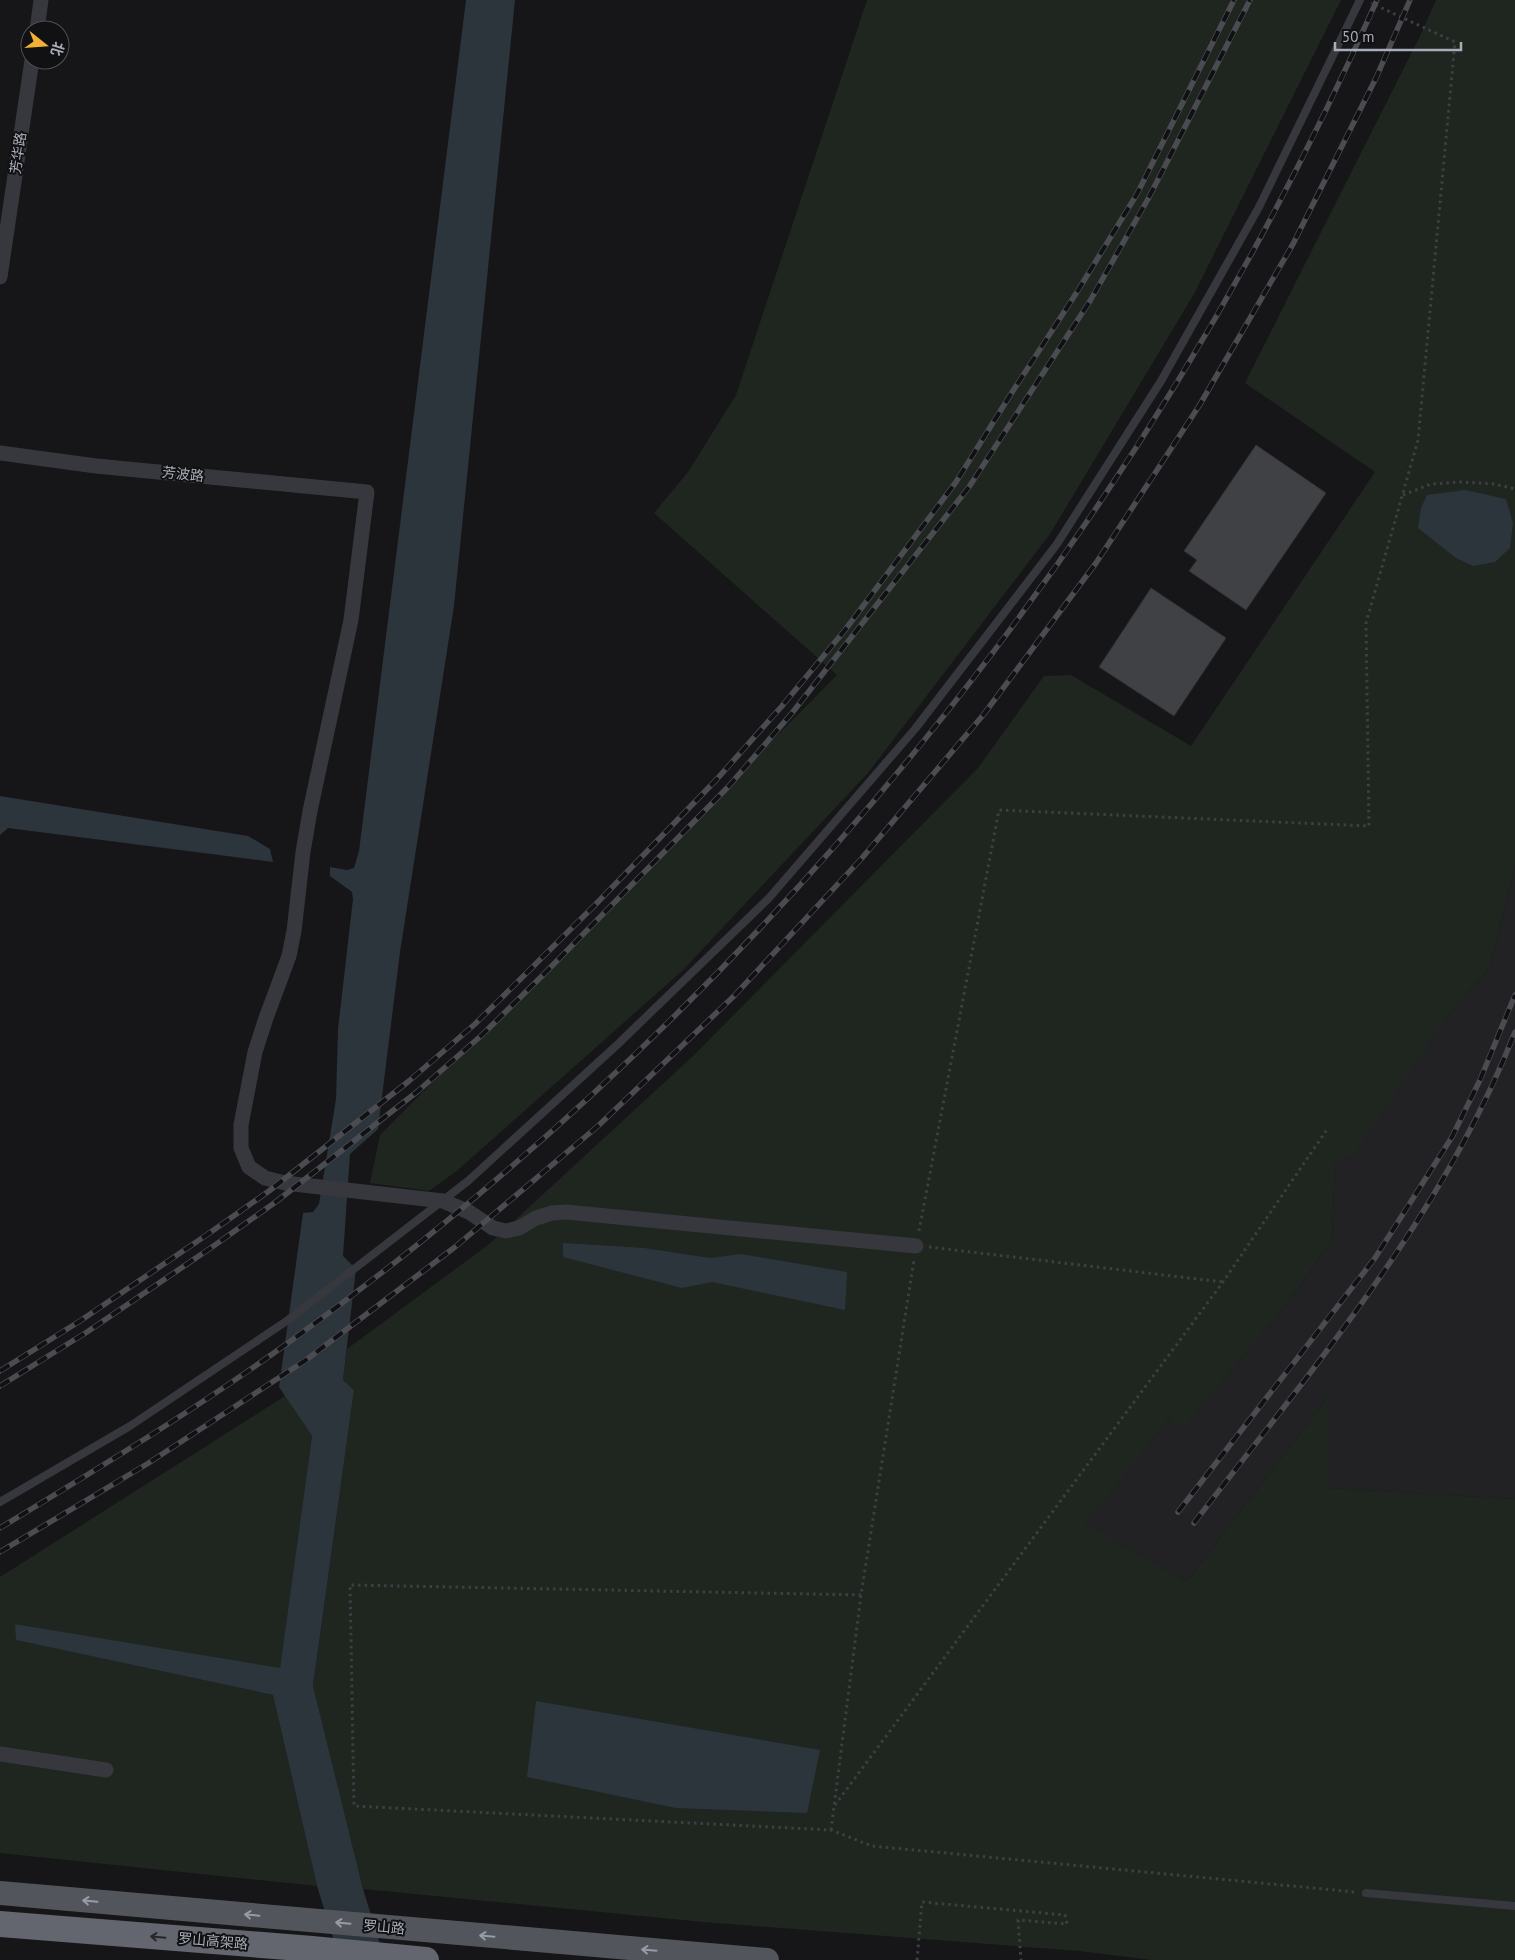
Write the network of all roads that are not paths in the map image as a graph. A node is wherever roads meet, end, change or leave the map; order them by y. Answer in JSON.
{"nodes":[{"id":1,"x":41,"y":0,"type":"edge"},
{"id":2,"x":1362,"y":0,"type":"edge"},
{"id":3,"x":38,"y":20,"type":"edge"},
{"id":4,"x":31,"y":70,"type":"edge"},
{"id":5,"x":0,"y":276,"type":"edge"},
{"id":6,"x":0,"y":453,"type":"edge"},
{"id":7,"x":443,"y":1201,"type":"junction"},
{"id":8,"x":916,"y":1246,"type":"road end"},
{"id":9,"x":0,"y":1502,"type":"edge"},
{"id":10,"x":0,"y":1754,"type":"edge"},
{"id":11,"x":106,"y":1770,"type":"dead end"},
{"id":12,"x":0,"y":1893,"type":"edge"},
{"id":13,"x":1366,"y":1893,"type":"road end"},
{"id":14,"x":1515,"y":1906,"type":"edge"},
{"id":15,"x":0,"y":1924,"type":"edge"},
{"id":16,"x":426,"y":1960,"type":"edge"},
{"id":17,"x":767,"y":1960,"type":"edge"}],
"edges":[{"from":1,"to":3,"type":"street"},
{"from":2,"to":7,"type":"lane"},
{"from":4,"to":5,"type":"street","name":"芳华路"},
{"from":6,"to":7,"type":"street","name":"芳波路"},
{"from":7,"to":8,"type":"street"},
{"from":7,"to":9,"type":"lane"},
{"from":10,"to":11,"type":"street"},
{"from":17,"to":12,"type":"main road","name":"罗山路","one_way":true},
{"from":13,"to":14,"type":"lane"},
{"from":16,"to":15,"type":"highway","name":"罗山高架路","one_way":true}]}
